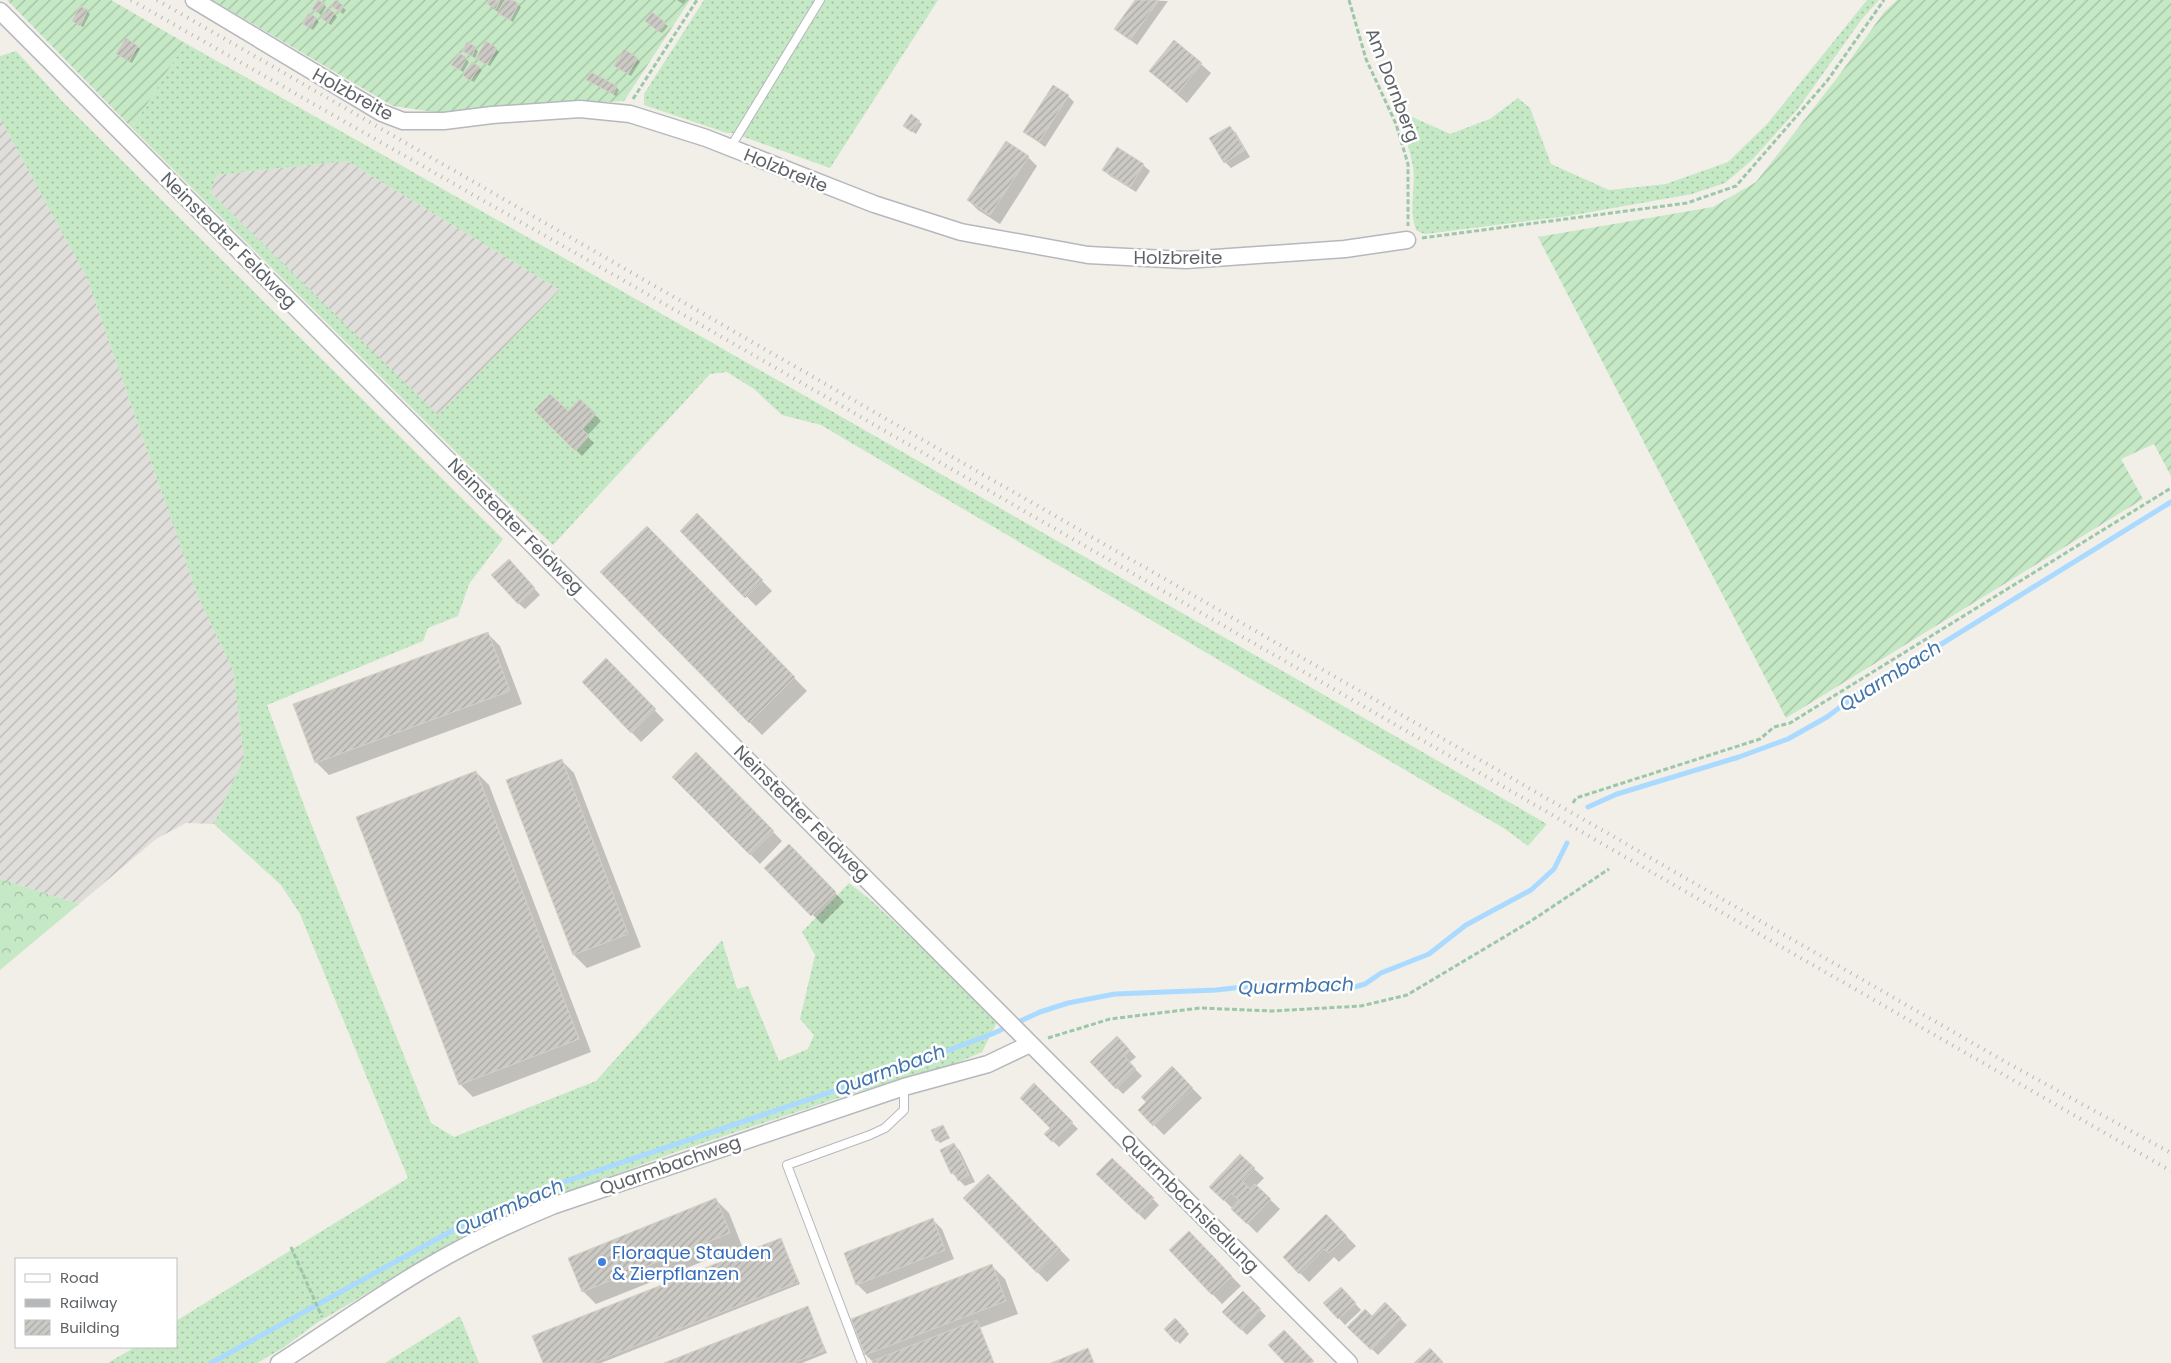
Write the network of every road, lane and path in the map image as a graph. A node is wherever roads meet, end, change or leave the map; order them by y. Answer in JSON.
{"nodes":[{"id":1,"x":194,"y":0,"type":"edge"},
{"id":2,"x":697,"y":0,"type":"edge"},
{"id":3,"x":820,"y":0,"type":"edge"},
{"id":4,"x":1349,"y":0,"type":"edge"},
{"id":5,"x":1884,"y":0,"type":"edge"},
{"id":6,"x":0,"y":11,"type":"edge"},
{"id":7,"x":630,"y":114,"type":"junction"},
{"id":8,"x":730,"y":148,"type":"junction"},
{"id":9,"x":1407,"y":240,"type":"junction"},
{"id":10,"x":2171,"y":488,"type":"edge"},
{"id":11,"x":1573,"y":803,"type":"dead end"},
{"id":12,"x":1609,"y":869,"type":"dead end"},
{"id":13,"x":1025,"y":1039,"type":"junction"},
{"id":14,"x":904,"y":1087,"type":"junction"},
{"id":15,"x":291,"y":1247,"type":"dead end"},
{"id":16,"x":323,"y":1318,"type":"dead end"},
{"id":17,"x":279,"y":1363,"type":"edge"},
{"id":18,"x":862,"y":1363,"type":"edge"},
{"id":19,"x":1349,"y":1363,"type":"edge"}],
"edges":[{"from":1,"to":7,"type":"street","name":"Holzbreite"},
{"from":2,"to":7,"type":"path"},
{"from":3,"to":8,"type":"lane"},
{"from":4,"to":9,"type":"path","name":"Am Dornberg"},
{"from":5,"to":9,"type":"path"},
{"from":6,"to":13,"type":"street","name":"Neinstedter Feldweg"},
{"from":7,"to":8,"type":"street","name":"Holzbreite"},
{"from":8,"to":9,"type":"street","name":"Holzbreite"},
{"from":10,"to":11,"type":"path"},
{"from":12,"to":13,"type":"path"},
{"from":13,"to":14,"type":"street","name":"Quarmbachweg"},
{"from":13,"to":19,"type":"street","name":"Quarmbachsiedlung"},
{"from":14,"to":17,"type":"street","name":"Quarmbachweg"},
{"from":14,"to":18,"type":"lane"},
{"from":15,"to":16,"type":"path"}]}
